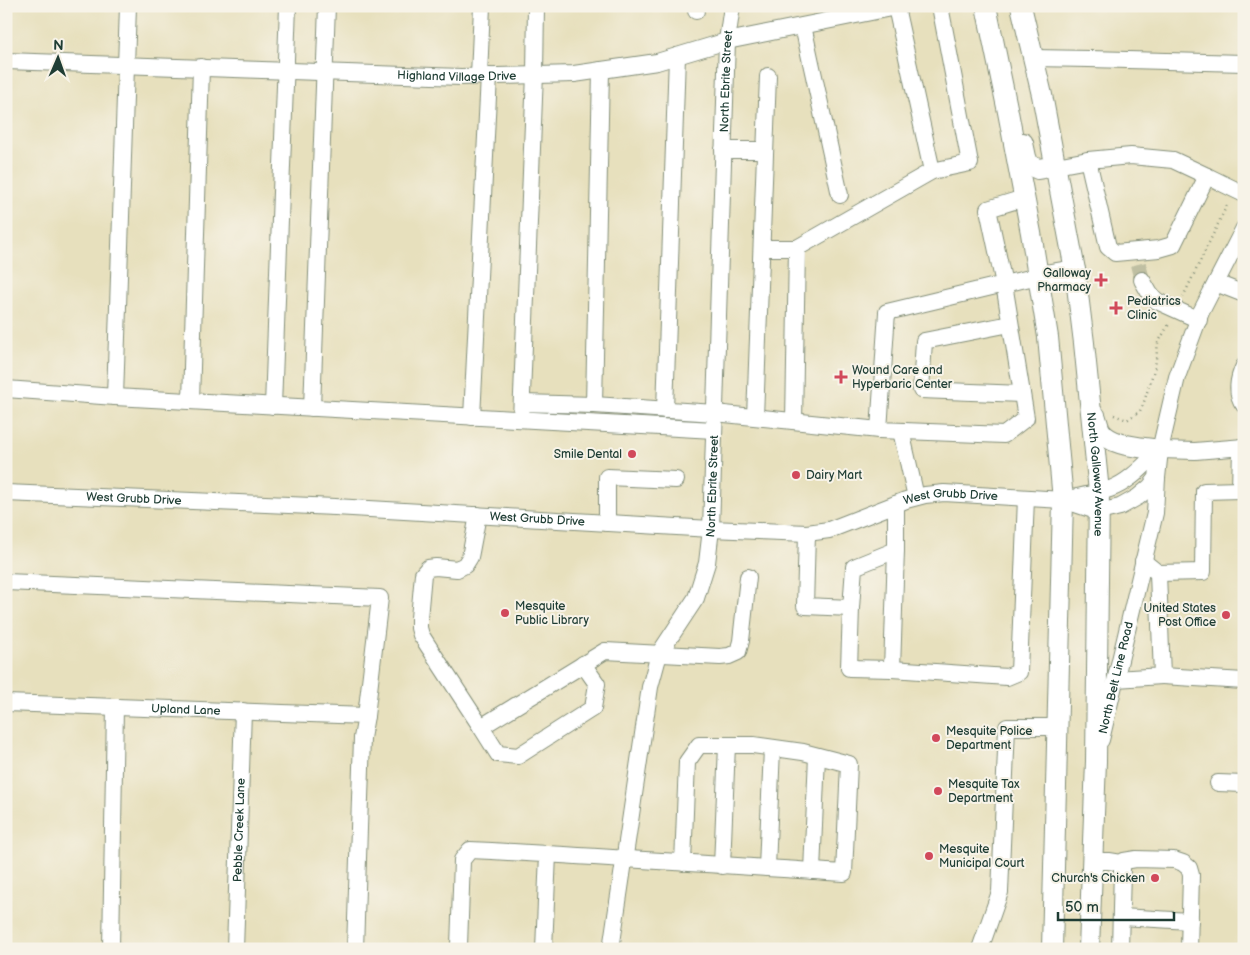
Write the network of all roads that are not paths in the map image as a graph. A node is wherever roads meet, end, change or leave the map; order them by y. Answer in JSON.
{"nodes":[{"id":1,"x":128,"y":6,"type":"edge"},
{"id":2,"x":288,"y":6,"type":"edge"},
{"id":3,"x":327,"y":6,"type":"edge"},
{"id":4,"x":482,"y":6,"type":"edge"},
{"id":5,"x":536,"y":6,"type":"edge"},
{"id":6,"x":732,"y":6,"type":"edge"},
{"id":7,"x":940,"y":6,"type":"edge"},
{"id":8,"x":986,"y":6,"type":"edge"},
{"id":9,"x":1020,"y":6,"type":"edge"},
{"id":10,"x":899,"y":7,"type":"edge"},
{"id":11,"x":803,"y":26,"type":"junction"},
{"id":12,"x":727,"y":42,"type":"junction"},
{"id":13,"x":678,"y":56,"type":"junction"},
{"id":14,"x":1033,"y":58,"type":"junction"},
{"id":15,"x":6,"y":61,"type":"edge"},
{"id":16,"x":1244,"y":63,"type":"edge"},
{"id":17,"x":126,"y":65,"type":"junction"},
{"id":18,"x":201,"y":68,"type":"junction"},
{"id":19,"x":285,"y":70,"type":"junction"},
{"id":20,"x":601,"y":70,"type":"junction"},
{"id":21,"x":324,"y":72,"type":"junction"},
{"id":22,"x":535,"y":74,"type":"junction"},
{"id":23,"x":484,"y":76,"type":"junction"},
{"id":24,"x":768,"y":76,"type":"dead end"},
{"id":25,"x":1006,"y":102,"type":"junction"},
{"id":26,"x":723,"y":150,"type":"junction"},
{"id":27,"x":765,"y":150,"type":"junction"},
{"id":28,"x":1088,"y":160,"type":"junction"},
{"id":29,"x":1056,"y":166,"type":"junction"},
{"id":30,"x":932,"y":171,"type":"junction"},
{"id":31,"x":1208,"y":176,"type":"junction"},
{"id":32,"x":1239,"y":191,"type":"edge"},
{"id":33,"x":840,"y":195,"type":"dead end"},
{"id":34,"x":1024,"y":198,"type":"junction"},
{"id":35,"x":1244,"y":228,"type":"edge"},
{"id":36,"x":762,"y":248,"type":"junction"},
{"id":37,"x":797,"y":248,"type":"junction"},
{"id":38,"x":1139,"y":265,"type":"junction"},
{"id":39,"x":1075,"y":270,"type":"junction"},
{"id":40,"x":1038,"y":276,"type":"junction"},
{"id":41,"x":1216,"y":283,"type":"junction"},
{"id":42,"x":1004,"y":284,"type":"junction"},
{"id":43,"x":1244,"y":294,"type":"edge"},
{"id":44,"x":1198,"y":320,"type":"junction"},
{"id":45,"x":1010,"y":324,"type":"junction"},
{"id":46,"x":1244,"y":366,"type":"edge"},
{"id":47,"x":6,"y":389,"type":"edge"},
{"id":48,"x":1022,"y":394,"type":"junction"},
{"id":49,"x":115,"y":397,"type":"junction"},
{"id":50,"x":191,"y":401,"type":"junction"},
{"id":51,"x":1090,"y":401,"type":"junction"},
{"id":52,"x":522,"y":403,"type":"junction"},
{"id":53,"x":594,"y":405,"type":"junction"},
{"id":54,"x":1244,"y":405,"type":"edge"},
{"id":55,"x":274,"y":406,"type":"junction"},
{"id":56,"x":312,"y":408,"type":"junction"},
{"id":57,"x":665,"y":410,"type":"junction"},
{"id":58,"x":714,"y":413,"type":"junction"},
{"id":59,"x":472,"y":417,"type":"junction"},
{"id":60,"x":755,"y":417,"type":"junction"},
{"id":61,"x":521,"y":420,"type":"junction"},
{"id":62,"x":794,"y":422,"type":"junction"},
{"id":63,"x":714,"y":430,"type":"junction"},
{"id":64,"x":879,"y":430,"type":"junction"},
{"id":65,"x":901,"y":431,"type":"junction"},
{"id":66,"x":1242,"y":447,"type":"edge"},
{"id":67,"x":1160,"y":450,"type":"junction"},
{"id":68,"x":1158,"y":478,"type":"junction"},
{"id":69,"x":676,"y":480,"type":"dead end"},
{"id":70,"x":1242,"y":492,"type":"edge"},
{"id":71,"x":6,"y":493,"type":"edge"},
{"id":72,"x":916,"y":497,"type":"junction"},
{"id":73,"x":1026,"y":498,"type":"junction"},
{"id":74,"x":1063,"y":500,"type":"junction"},
{"id":75,"x":1099,"y":502,"type":"junction"},
{"id":76,"x":896,"y":504,"type":"junction"},
{"id":77,"x":478,"y":515,"type":"junction"},
{"id":78,"x":607,"y":523,"type":"junction"},
{"id":79,"x":711,"y":529,"type":"junction"},
{"id":80,"x":807,"y":533,"type":"junction"},
{"id":81,"x":896,"y":550,"type":"junction"},
{"id":82,"x":1143,"y":561,"type":"junction"},
{"id":83,"x":1158,"y":574,"type":"junction"},
{"id":84,"x":748,"y":577,"type":"dead end"},
{"id":85,"x":6,"y":582,"type":"edge"},
{"id":86,"x":852,"y":608,"type":"junction"},
{"id":87,"x":658,"y":654,"type":"junction"},
{"id":88,"x":583,"y":664,"type":"junction"},
{"id":89,"x":892,"y":669,"type":"junction"},
{"id":90,"x":1162,"y":676,"type":"junction"},
{"id":91,"x":1116,"y":679,"type":"junction"},
{"id":92,"x":1244,"y":681,"type":"edge"},
{"id":93,"x":6,"y":703,"type":"edge"},
{"id":94,"x":115,"y":707,"type":"junction"},
{"id":95,"x":243,"y":711,"type":"junction"},
{"id":96,"x":366,"y":716,"type":"junction"},
{"id":97,"x":481,"y":727,"type":"junction"},
{"id":98,"x":1058,"y":727,"type":"junction"},
{"id":99,"x":727,"y":745,"type":"junction"},
{"id":100,"x":772,"y":748,"type":"junction"},
{"id":101,"x":817,"y":756,"type":"junction"},
{"id":102,"x":1096,"y":761,"type":"junction"},
{"id":103,"x":1218,"y":782,"type":"dead end"},
{"id":104,"x":1244,"y":784,"type":"edge"},
{"id":105,"x":548,"y":854,"type":"junction"},
{"id":106,"x":624,"y":860,"type":"junction"},
{"id":107,"x":1093,"y":861,"type":"junction"},
{"id":108,"x":683,"y":863,"type":"junction"},
{"id":109,"x":1121,"y":863,"type":"junction"},
{"id":110,"x":722,"y":866,"type":"junction"},
{"id":111,"x":766,"y":868,"type":"junction"},
{"id":112,"x":812,"y":871,"type":"junction"},
{"id":113,"x":1121,"y":917,"type":"junction"},
{"id":114,"x":1190,"y":921,"type":"junction"},
{"id":115,"x":111,"y":949,"type":"edge"},
{"id":116,"x":235,"y":949,"type":"edge"},
{"id":117,"x":355,"y":949,"type":"edge"},
{"id":118,"x":460,"y":949,"type":"edge"},
{"id":119,"x":544,"y":949,"type":"edge"},
{"id":120,"x":611,"y":949,"type":"edge"},
{"id":121,"x":980,"y":949,"type":"edge"},
{"id":122,"x":1052,"y":949,"type":"edge"},
{"id":123,"x":1089,"y":949,"type":"edge"},
{"id":124,"x":1120,"y":949,"type":"edge"},
{"id":125,"x":1189,"y":949,"type":"edge"}],
"edges":[{"from":1,"to":17,"type":"street"},
{"from":2,"to":19,"type":"street"},
{"from":3,"to":21,"type":"street"},
{"from":4,"to":23,"type":"street"},
{"from":5,"to":22,"type":"street"},
{"from":6,"to":12,"type":"street","name":"North Ebrite Street"},
{"from":7,"to":30,"type":"street"},
{"from":8,"to":25,"type":"main road"},
{"from":9,"to":14,"type":"main road","name":"North Galloway Avenue"},
{"from":10,"to":11,"type":"street","name":"Highland Village Drive"},
{"from":10,"to":30,"type":"street"},
{"from":11,"to":12,"type":"street","name":"Highland Village Drive"},
{"from":11,"to":33,"type":"street"},
{"from":12,"to":13,"type":"street","name":"Highland Village Drive"},
{"from":12,"to":26,"type":"street","name":"North Ebrite Street"},
{"from":13,"to":20,"type":"street","name":"Highland Village Drive"},
{"from":13,"to":57,"type":"street"},
{"from":14,"to":16,"type":"street"},
{"from":14,"to":29,"type":"main road","name":"North Galloway Avenue"},
{"from":15,"to":17,"type":"street","name":"Highland Village Drive"},
{"from":17,"to":18,"type":"street","name":"Highland Village Drive"},
{"from":17,"to":49,"type":"street"},
{"from":18,"to":19,"type":"street","name":"Highland Village Drive"},
{"from":18,"to":50,"type":"street"},
{"from":19,"to":21,"type":"street","name":"Highland Village Drive"},
{"from":19,"to":55,"type":"street"},
{"from":20,"to":22,"type":"street","name":"Highland Village Drive"},
{"from":20,"to":53,"type":"street"},
{"from":21,"to":23,"type":"street","name":"Highland Village Drive"},
{"from":21,"to":56,"type":"street"},
{"from":22,"to":23,"type":"street","name":"Highland Village Drive"},
{"from":22,"to":52,"type":"street"},
{"from":23,"to":59,"type":"street"},
{"from":24,"to":27,"type":"street"},
{"from":25,"to":29,"type":"main road"},
{"from":25,"to":34,"type":"main road"},
{"from":26,"to":27,"type":"street"},
{"from":26,"to":58,"type":"street","name":"North Ebrite Street"},
{"from":27,"to":36,"type":"street"},
{"from":28,"to":29,"type":"street"},
{"from":28,"to":31,"type":"street"},
{"from":28,"to":38,"type":"street"},
{"from":29,"to":39,"type":"main road","name":"North Galloway Avenue"},
{"from":30,"to":37,"type":"street"},
{"from":31,"to":32,"type":"street"},
{"from":31,"to":38,"type":"street"},
{"from":34,"to":40,"type":"main road"},
{"from":34,"to":42,"type":"street"},
{"from":35,"to":41,"type":"street"},
{"from":36,"to":37,"type":"street"},
{"from":36,"to":60,"type":"street"},
{"from":37,"to":62,"type":"street"},
{"from":38,"to":44,"type":"street"},
{"from":39,"to":40,"type":"main road"},
{"from":39,"to":51,"type":"main road","name":"North Galloway Avenue"},
{"from":40,"to":42,"type":"street"},
{"from":40,"to":74,"type":"main road"},
{"from":41,"to":43,"type":"street"},
{"from":41,"to":44,"type":"street"},
{"from":42,"to":45,"type":"street"},
{"from":42,"to":64,"type":"street"},
{"from":44,"to":67,"type":"street"},
{"from":45,"to":48,"type":"street"},
{"from":45,"to":48,"type":"street"},
{"from":46,"to":54,"type":"street"},
{"from":47,"to":49,"type":"street"},
{"from":48,"to":65,"type":"street"},
{"from":49,"to":50,"type":"street"},
{"from":50,"to":55,"type":"street"},
{"from":51,"to":67,"type":"main road"},
{"from":51,"to":75,"type":"main road","name":"North Galloway Avenue"},
{"from":52,"to":53,"type":"street"},
{"from":52,"to":61,"type":"street"},
{"from":53,"to":57,"type":"street"},
{"from":55,"to":56,"type":"street"},
{"from":56,"to":59,"type":"street"},
{"from":57,"to":58,"type":"street"},
{"from":58,"to":60,"type":"street"},
{"from":58,"to":63,"type":"street","name":"North Ebrite Street"},
{"from":59,"to":61,"type":"street"},
{"from":60,"to":62,"type":"street"},
{"from":61,"to":63,"type":"street"},
{"from":62,"to":64,"type":"street"},
{"from":63,"to":79,"type":"street","name":"North Ebrite Street"},
{"from":64,"to":65,"type":"street"},
{"from":65,"to":72,"type":"street"},
{"from":66,"to":67,"type":"street"},
{"from":66,"to":70,"type":"street"},
{"from":67,"to":68,"type":"street"},
{"from":67,"to":75,"type":"street"},
{"from":68,"to":75,"type":"street"},
{"from":68,"to":82,"type":"street","name":"North Belt Line Road"},
{"from":69,"to":78,"type":"street"},
{"from":70,"to":83,"type":"street"},
{"from":71,"to":77,"type":"street","name":"West Grubb Drive"},
{"from":72,"to":73,"type":"street","name":"West Grubb Drive"},
{"from":72,"to":76,"type":"street","name":"West Grubb Drive"},
{"from":73,"to":74,"type":"street","name":"West Grubb Drive"},
{"from":73,"to":89,"type":"street"},
{"from":74,"to":75,"type":"street","name":"West Grubb Drive"},
{"from":74,"to":98,"type":"main road"},
{"from":75,"to":102,"type":"main road","name":"North Galloway Avenue"},
{"from":76,"to":80,"type":"street","name":"West Grubb Drive"},
{"from":76,"to":81,"type":"street"},
{"from":77,"to":78,"type":"street","name":"West Grubb Drive"},
{"from":77,"to":97,"type":"street"},
{"from":78,"to":79,"type":"street","name":"West Grubb Drive"},
{"from":79,"to":80,"type":"street","name":"West Grubb Drive"},
{"from":79,"to":87,"type":"street","name":"North Ebrite Street"},
{"from":80,"to":86,"type":"street"},
{"from":81,"to":86,"type":"street"},
{"from":81,"to":89,"type":"street"},
{"from":82,"to":83,"type":"street"},
{"from":82,"to":91,"type":"street","name":"North Belt Line Road"},
{"from":83,"to":90,"type":"street"},
{"from":84,"to":87,"type":"street"},
{"from":85,"to":96,"type":"street"},
{"from":86,"to":89,"type":"street"},
{"from":87,"to":88,"type":"street"},
{"from":87,"to":106,"type":"street","name":"North Ebrite Street"},
{"from":88,"to":97,"type":"street"},
{"from":88,"to":97,"type":"street"},
{"from":90,"to":91,"type":"street"},
{"from":90,"to":92,"type":"street"},
{"from":91,"to":102,"type":"street","name":"North Belt Line Road"},
{"from":93,"to":94,"type":"street","name":"Upland Lane"},
{"from":94,"to":95,"type":"street","name":"Upland Lane"},
{"from":94,"to":115,"type":"street"},
{"from":95,"to":96,"type":"street","name":"Upland Lane"},
{"from":95,"to":116,"type":"street","name":"Pebble Creek Lane"},
{"from":96,"to":117,"type":"street"},
{"from":98,"to":121,"type":"street"},
{"from":98,"to":122,"type":"main road"},
{"from":99,"to":100,"type":"street"},
{"from":99,"to":108,"type":"street"},
{"from":99,"to":110,"type":"street"},
{"from":100,"to":101,"type":"street"},
{"from":100,"to":111,"type":"street"},
{"from":101,"to":112,"type":"street"},
{"from":101,"to":112,"type":"street"},
{"from":102,"to":107,"type":"main road","name":"North Galloway Avenue"},
{"from":103,"to":104,"type":"street"},
{"from":105,"to":106,"type":"street"},
{"from":105,"to":118,"type":"street"},
{"from":105,"to":119,"type":"street"},
{"from":106,"to":108,"type":"street"},
{"from":106,"to":120,"type":"street","name":"North Ebrite Street"},
{"from":107,"to":109,"type":"street"},
{"from":107,"to":123,"type":"main road","name":"North Galloway Avenue"},
{"from":108,"to":110,"type":"street"},
{"from":109,"to":113,"type":"street"},
{"from":109,"to":114,"type":"street"},
{"from":110,"to":111,"type":"street"},
{"from":111,"to":112,"type":"street"},
{"from":113,"to":114,"type":"street"},
{"from":113,"to":124,"type":"street"},
{"from":114,"to":125,"type":"street"}]}
